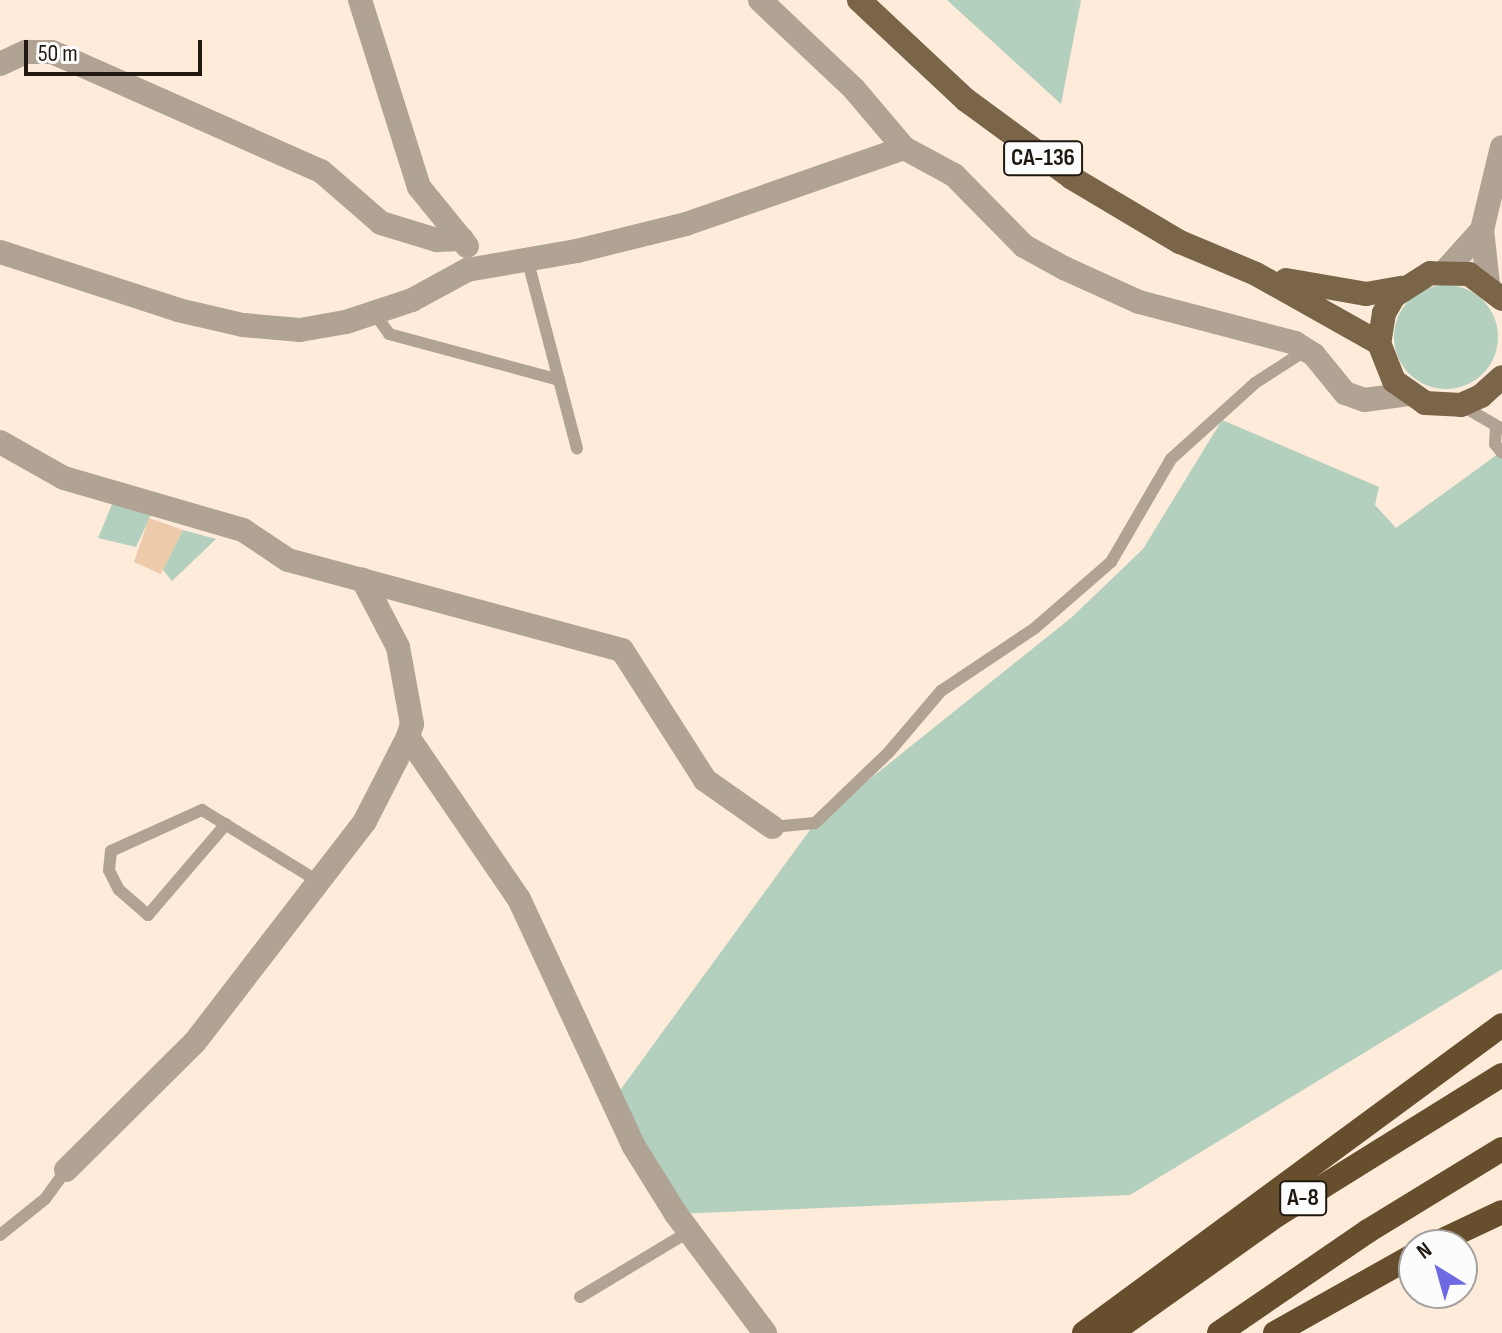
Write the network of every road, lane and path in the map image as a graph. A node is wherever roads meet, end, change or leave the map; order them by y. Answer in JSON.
{"nodes":[{"id":1,"x":360,"y":0,"type":"edge"},
{"id":2,"x":760,"y":0,"type":"edge"},
{"id":3,"x":859,"y":0,"type":"edge"},
{"id":4,"x":0,"y":64,"type":"edge"},
{"id":5,"x":1502,"y":147,"type":"edge"},
{"id":6,"x":904,"y":148,"type":"junction"},
{"id":7,"x":1482,"y":230,"type":"junction"},
{"id":8,"x":462,"y":239,"type":"junction"},
{"id":9,"x":0,"y":252,"type":"edge"},
{"id":10,"x":527,"y":258,"type":"junction"},
{"id":11,"x":484,"y":266,"type":"junction"},
{"id":12,"x":1446,"y":270,"type":"junction"},
{"id":13,"x":1256,"y":274,"type":"junction"},
{"id":14,"x":1401,"y":288,"type":"junction"},
{"id":15,"x":1495,"y":292,"type":"edge"},
{"id":16,"x":374,"y":313,"type":"junction"},
{"id":17,"x":1379,"y":343,"type":"junction"},
{"id":18,"x":1306,"y":350,"type":"junction"},
{"id":19,"x":559,"y":380,"type":"junction"},
{"id":20,"x":1501,"y":386,"type":"edge"},
{"id":21,"x":1409,"y":394,"type":"junction"},
{"id":22,"x":1461,"y":405,"type":"junction"},
{"id":23,"x":1499,"y":427,"type":"edge"},
{"id":24,"x":0,"y":442,"type":"edge"},
{"id":25,"x":577,"y":449,"type":"dead end"},
{"id":26,"x":1502,"y":453,"type":"edge"},
{"id":27,"x":363,"y":580,"type":"junction"},
{"id":28,"x":408,"y":737,"type":"junction"},
{"id":29,"x":226,"y":824,"type":"junction"},
{"id":30,"x":772,"y":827,"type":"joint"},
{"id":31,"x":318,"y":881,"type":"junction"},
{"id":32,"x":1502,"y":1025,"type":"edge"},
{"id":33,"x":1502,"y":1075,"type":"edge"},
{"id":34,"x":1502,"y":1149,"type":"edge"},
{"id":35,"x":66,"y":1170,"type":"joint"},
{"id":36,"x":1502,"y":1212,"type":"edge"},
{"id":37,"x":1466,"y":1229,"type":"edge"},
{"id":38,"x":690,"y":1231,"type":"junction"},
{"id":39,"x":0,"y":1235,"type":"edge"},
{"id":40,"x":1398,"y":1264,"type":"edge"},
{"id":41,"x":580,"y":1297,"type":"dead end"},
{"id":42,"x":765,"y":1333,"type":"edge"},
{"id":43,"x":1084,"y":1333,"type":"edge"},
{"id":44,"x":1111,"y":1333,"type":"edge"},
{"id":45,"x":1219,"y":1333,"type":"edge"},
{"id":46,"x":1275,"y":1333,"type":"edge"}],
"edges":[{"from":1,"to":8,"type":"street"},
{"from":2,"to":6,"type":"street"},
{"from":3,"to":13,"type":"main road","number":"CA-136"},
{"from":4,"to":8,"type":"street"},
{"from":5,"to":7,"type":"street"},
{"from":6,"to":10,"type":"street"},
{"from":6,"to":18,"type":"street"},
{"from":7,"to":12,"type":"street"},
{"from":7,"to":15,"type":"street"},
{"from":8,"to":11,"type":"street"},
{"from":9,"to":16,"type":"street"},
{"from":10,"to":11,"type":"street"},
{"from":10,"to":19,"type":"lane"},
{"from":11,"to":16,"type":"street"},
{"from":12,"to":14,"type":"main road"},
{"from":12,"to":15,"type":"main road"},
{"from":13,"to":14,"type":"main road"},
{"from":13,"to":17,"type":"main road"},
{"from":14,"to":17,"type":"main road"},
{"from":16,"to":19,"type":"lane"},
{"from":17,"to":21,"type":"main road"},
{"from":18,"to":21,"type":"street"},
{"from":18,"to":30,"type":"lane"},
{"from":19,"to":25,"type":"lane"},
{"from":20,"to":22,"type":"main road"},
{"from":21,"to":22,"type":"main road"},
{"from":22,"to":23,"type":"lane"},
{"from":23,"to":26,"type":"lane"},
{"from":24,"to":27,"type":"street"},
{"from":27,"to":28,"type":"street"},
{"from":27,"to":30,"type":"street"},
{"from":28,"to":31,"type":"street"},
{"from":28,"to":38,"type":"street"},
{"from":29,"to":29,"type":"lane"},
{"from":29,"to":31,"type":"lane"},
{"from":31,"to":35,"type":"street"},
{"from":32,"to":43,"type":"highway"},
{"from":33,"to":44,"type":"highway","number":"A-8"},
{"from":34,"to":45,"type":"highway","number":"A-8"},
{"from":35,"to":39,"type":"lane"},
{"from":36,"to":37,"type":"highway"},
{"from":38,"to":41,"type":"lane"},
{"from":38,"to":42,"type":"street"},
{"from":40,"to":46,"type":"highway"}]}
